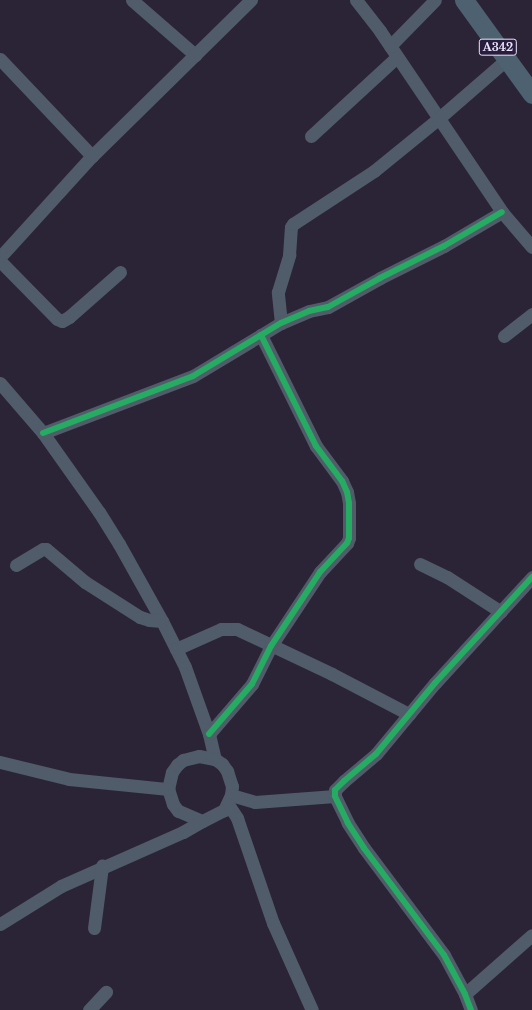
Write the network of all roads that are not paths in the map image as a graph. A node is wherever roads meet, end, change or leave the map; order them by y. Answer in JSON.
{"nodes":[{"id":1,"x":132,"y":0,"type":"edge"},
{"id":2,"x":251,"y":0,"type":"edge"},
{"id":3,"x":356,"y":0,"type":"edge"},
{"id":4,"x":435,"y":0,"type":"edge"},
{"id":5,"x":464,"y":0,"type":"edge"},
{"id":6,"x":478,"y":0,"type":"edge"},
{"id":7,"x":394,"y":52,"type":"junction"},
{"id":8,"x":195,"y":55,"type":"junction"},
{"id":9,"x":0,"y":59,"type":"edge"},
{"id":10,"x":507,"y":59,"type":"junction"},
{"id":11,"x":532,"y":75,"type":"edge"},
{"id":12,"x":532,"y":94,"type":"edge"},
{"id":13,"x":438,"y":119,"type":"junction"},
{"id":14,"x":311,"y":136,"type":"dead end"},
{"id":15,"x":92,"y":156,"type":"junction"},
{"id":16,"x":502,"y":212,"type":"junction"},
{"id":17,"x":532,"y":247,"type":"edge"},
{"id":18,"x":0,"y":257,"type":"edge"},
{"id":19,"x":0,"y":261,"type":"edge"},
{"id":20,"x":120,"y":272,"type":"dead end"},
{"id":21,"x":532,"y":314,"type":"edge"},
{"id":22,"x":281,"y":323,"type":"junction"},
{"id":23,"x":261,"y":335,"type":"junction"},
{"id":24,"x":504,"y":336,"type":"dead end"},
{"id":25,"x":0,"y":383,"type":"edge"},
{"id":26,"x":43,"y":433,"type":"junction"},
{"id":27,"x":420,"y":564,"type":"dead end"},
{"id":28,"x":16,"y":565,"type":"dead end"},
{"id":29,"x":531,"y":580,"type":"edge"},
{"id":30,"x":501,"y":612,"type":"junction"},
{"id":31,"x":162,"y":621,"type":"junction"},
{"id":32,"x":271,"y":646,"type":"junction"},
{"id":33,"x":176,"y":649,"type":"junction"},
{"id":34,"x":410,"y":714,"type":"junction"},
{"id":35,"x":209,"y":734,"type":"junction"},
{"id":36,"x":215,"y":759,"type":"junction"},
{"id":37,"x":0,"y":762,"type":"edge"},
{"id":38,"x":168,"y":789,"type":"junction"},
{"id":39,"x":335,"y":796,"type":"junction"},
{"id":40,"x":230,"y":800,"type":"junction"},
{"id":41,"x":202,"y":821,"type":"junction"},
{"id":42,"x":102,"y":866,"type":"junction"},
{"id":43,"x":0,"y":924,"type":"edge"},
{"id":44,"x":94,"y":928,"type":"dead end"},
{"id":45,"x":532,"y":935,"type":"edge"},
{"id":46,"x":106,"y":992,"type":"dead end"},
{"id":47,"x":465,"y":994,"type":"junction"},
{"id":48,"x":89,"y":1010,"type":"edge"},
{"id":49,"x":312,"y":1010,"type":"edge"},
{"id":50,"x":472,"y":1010,"type":"edge"}],
"edges":[{"from":1,"to":8,"type":"street"},
{"from":2,"to":8,"type":"street"},
{"from":3,"to":7,"type":"street"},
{"from":4,"to":7,"type":"street"},
{"from":5,"to":10,"type":"highway","number":"A342"},
{"from":6,"to":11,"type":"highway","number":"A342"},
{"from":7,"to":13,"type":"street"},
{"from":7,"to":14,"type":"street"},
{"from":8,"to":15,"type":"street"},
{"from":9,"to":15,"type":"street"},
{"from":10,"to":12,"type":"highway","number":"A342"},
{"from":10,"to":13,"type":"street"},
{"from":13,"to":16,"type":"street"},
{"from":13,"to":22,"type":"street"},
{"from":15,"to":18,"type":"street"},
{"from":16,"to":17,"type":"street"},
{"from":16,"to":22,"type":"street"},
{"from":19,"to":20,"type":"street"},
{"from":21,"to":24,"type":"street"},
{"from":22,"to":23,"type":"street"},
{"from":23,"to":26,"type":"street"},
{"from":23,"to":32,"type":"street"},
{"from":25,"to":26,"type":"street"},
{"from":26,"to":31,"type":"street"},
{"from":27,"to":30,"type":"street"},
{"from":28,"to":31,"type":"street"},
{"from":29,"to":30,"type":"street"},
{"from":30,"to":34,"type":"street"},
{"from":31,"to":33,"type":"street"},
{"from":32,"to":33,"type":"street"},
{"from":32,"to":34,"type":"street"},
{"from":32,"to":35,"type":"street"},
{"from":33,"to":35,"type":"street"},
{"from":34,"to":39,"type":"street"},
{"from":35,"to":36,"type":"street"},
{"from":36,"to":38,"type":"street"},
{"from":36,"to":40,"type":"street"},
{"from":37,"to":38,"type":"street"},
{"from":38,"to":41,"type":"street"},
{"from":39,"to":40,"type":"street"},
{"from":39,"to":47,"type":"street"},
{"from":40,"to":41,"type":"street"},
{"from":40,"to":49,"type":"street"},
{"from":41,"to":42,"type":"street"},
{"from":42,"to":43,"type":"street"},
{"from":42,"to":44,"type":"street"},
{"from":45,"to":47,"type":"street"},
{"from":46,"to":48,"type":"street"},
{"from":47,"to":50,"type":"street"}]}
